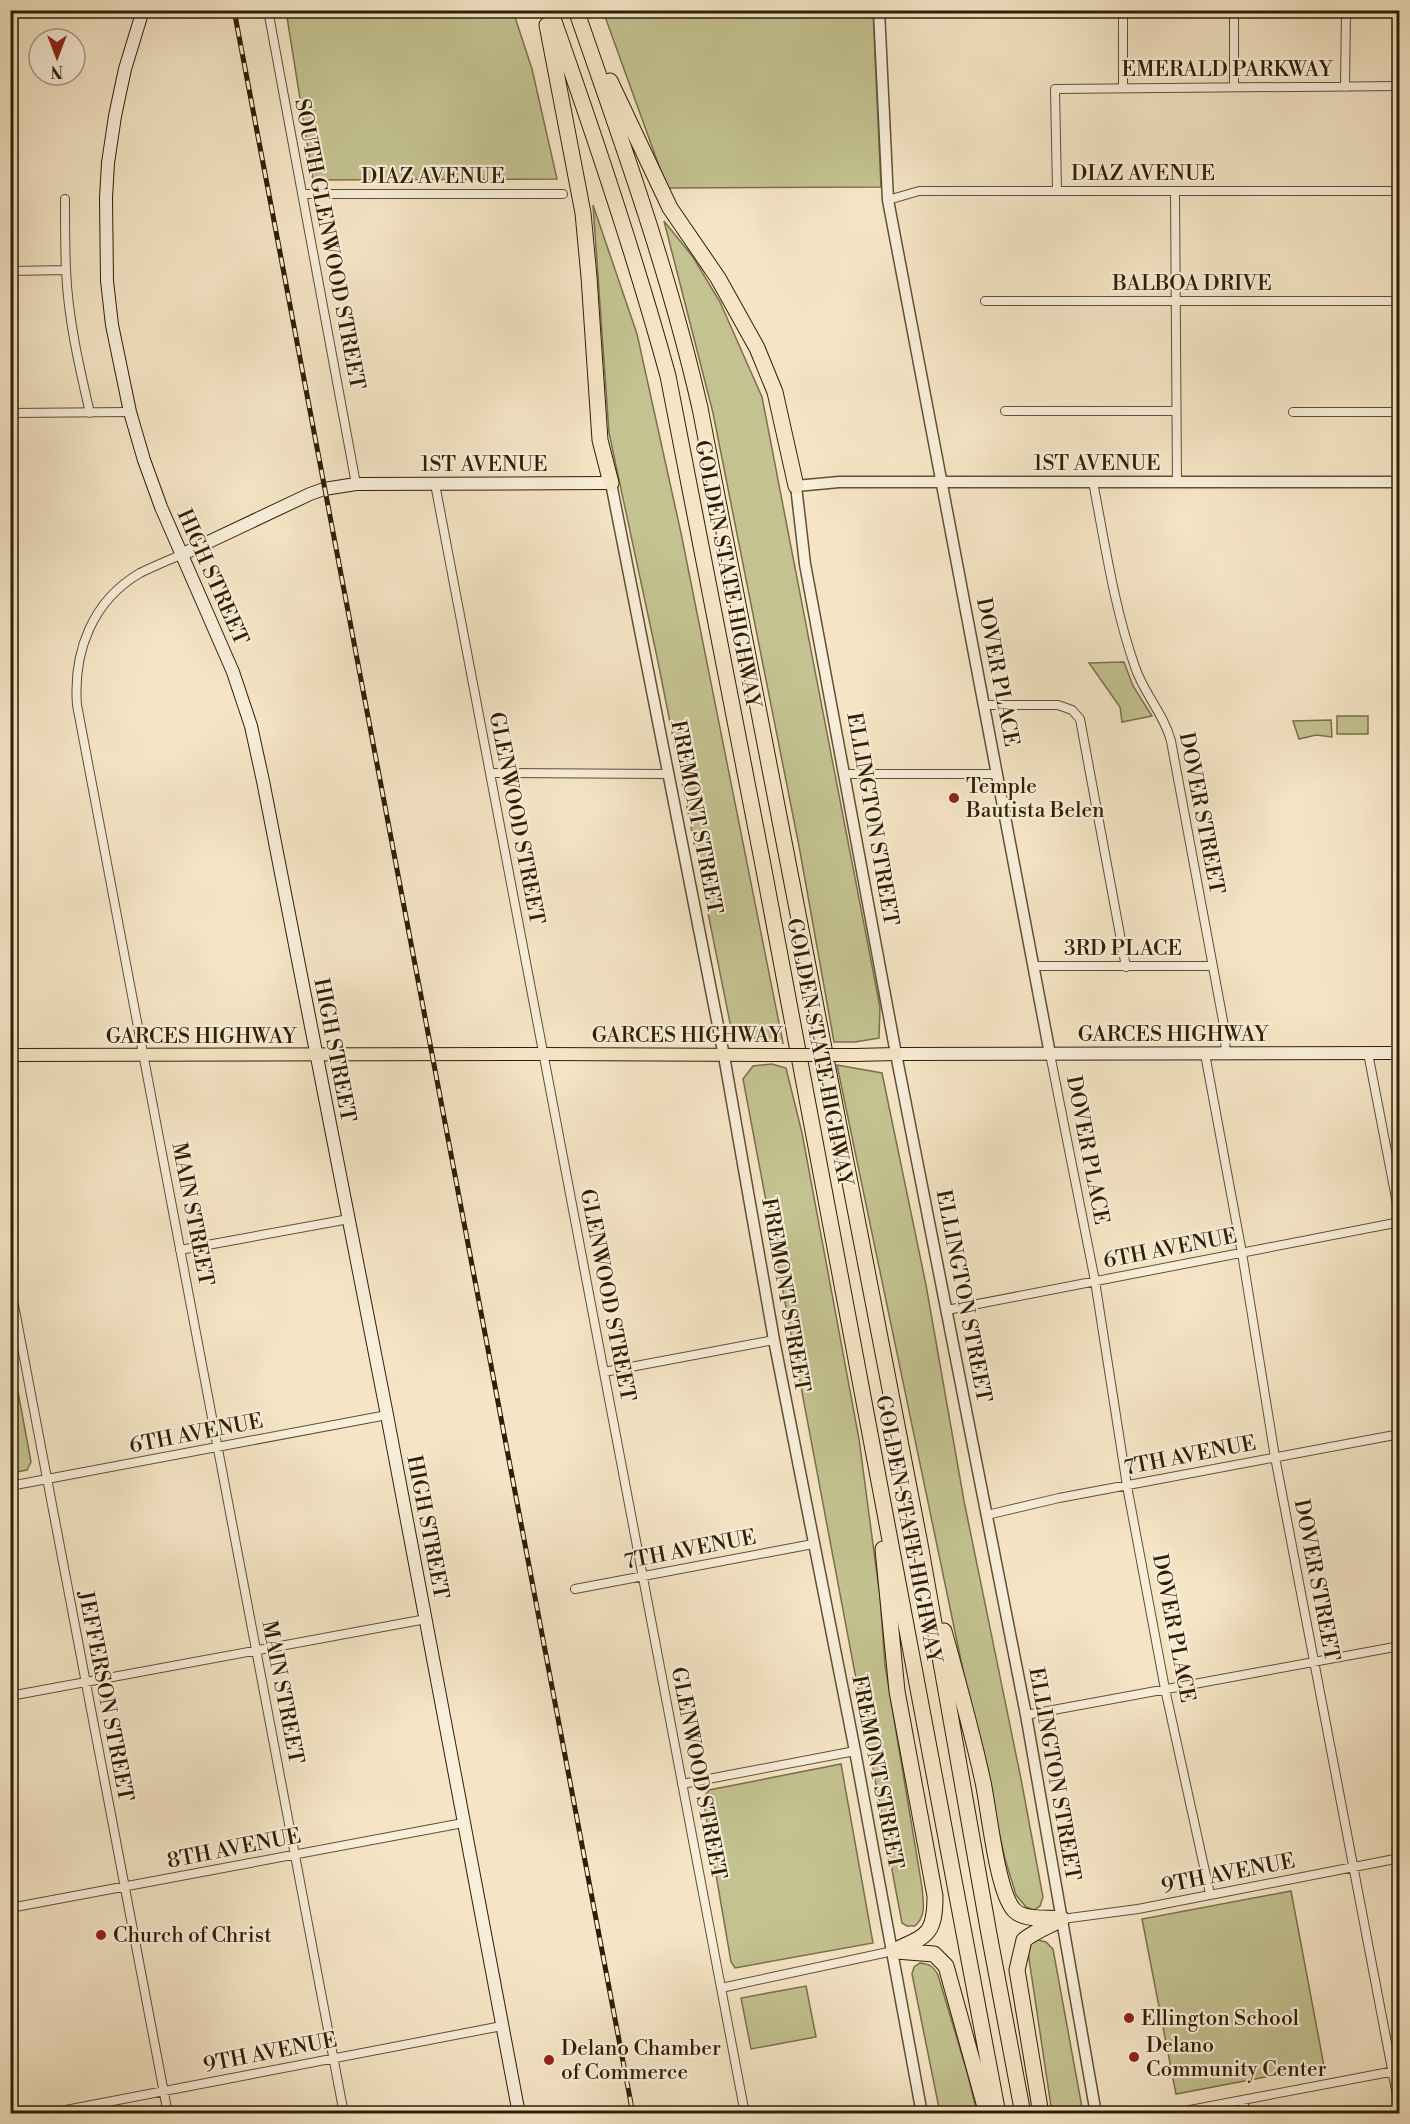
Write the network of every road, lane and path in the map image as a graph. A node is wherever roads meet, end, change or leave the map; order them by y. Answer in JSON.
{"nodes":[{"id":1,"x":143,"y":10,"type":"edge"},
{"id":2,"x":268,"y":10,"type":"edge"},
{"id":3,"x":544,"y":10,"type":"edge"},
{"id":4,"x":550,"y":10,"type":"edge"},
{"id":5,"x":577,"y":10,"type":"edge"},
{"id":6,"x":879,"y":10,"type":"edge"},
{"id":7,"x":1123,"y":10,"type":"edge"},
{"id":8,"x":1234,"y":10,"type":"edge"},
{"id":9,"x":1346,"y":10,"type":"edge"},
{"id":10,"x":1400,"y":86,"type":"edge"},
{"id":11,"x":1123,"y":87,"type":"junction"},
{"id":12,"x":1234,"y":87,"type":"junction"},
{"id":13,"x":1345,"y":87,"type":"junction"},
{"id":14,"x":1058,"y":191,"type":"junction"},
{"id":15,"x":1400,"y":191,"type":"edge"},
{"id":16,"x":1175,"y":192,"type":"junction"},
{"id":17,"x":302,"y":194,"type":"junction"},
{"id":18,"x":563,"y":194,"type":"dead end"},
{"id":19,"x":65,"y":199,"type":"dead end"},
{"id":20,"x":888,"y":200,"type":"junction"},
{"id":21,"x":10,"y":270,"type":"edge"},
{"id":22,"x":66,"y":270,"type":"junction"},
{"id":23,"x":985,"y":301,"type":"dead end"},
{"id":24,"x":1175,"y":301,"type":"junction"},
{"id":25,"x":1400,"y":301,"type":"edge"},
{"id":26,"x":1005,"y":411,"type":"dead end"},
{"id":27,"x":1175,"y":411,"type":"junction"},
{"id":28,"x":130,"y":412,"type":"junction"},
{"id":29,"x":1293,"y":412,"type":"dead end"},
{"id":30,"x":1400,"y":412,"type":"edge"},
{"id":31,"x":10,"y":413,"type":"edge"},
{"id":32,"x":90,"y":413,"type":"junction"},
{"id":33,"x":1093,"y":482,"type":"junction"},
{"id":34,"x":1177,"y":482,"type":"junction"},
{"id":35,"x":1400,"y":482,"type":"edge"},
{"id":36,"x":611,"y":483,"type":"junction"},
{"id":37,"x":942,"y":483,"type":"junction"},
{"id":38,"x":356,"y":484,"type":"junction"},
{"id":39,"x":435,"y":484,"type":"junction"},
{"id":40,"x":796,"y":486,"type":"junction"},
{"id":41,"x":183,"y":554,"type":"junction"},
{"id":42,"x":984,"y":705,"type":"junction"},
{"id":43,"x":490,"y":773,"type":"junction"},
{"id":44,"x":668,"y":774,"type":"junction"},
{"id":45,"x":845,"y":774,"type":"junction"},
{"id":46,"x":997,"y":774,"type":"junction"},
{"id":47,"x":1034,"y":966,"type":"junction"},
{"id":48,"x":1126,"y":966,"type":"junction"},
{"id":49,"x":1212,"y":966,"type":"junction"},
{"id":50,"x":1368,"y":1053,"type":"junction"},
{"id":51,"x":1400,"y":1053,"type":"edge"},
{"id":52,"x":544,"y":1054,"type":"junction"},
{"id":53,"x":896,"y":1054,"type":"junction"},
{"id":54,"x":1050,"y":1054,"type":"junction"},
{"id":55,"x":1205,"y":1054,"type":"junction"},
{"id":56,"x":1226,"y":1054,"type":"junction"},
{"id":57,"x":10,"y":1055,"type":"edge"},
{"id":58,"x":143,"y":1055,"type":"junction"},
{"id":59,"x":316,"y":1055,"type":"junction"},
{"id":60,"x":724,"y":1056,"type":"junction"},
{"id":61,"x":349,"y":1219,"type":"junction"},
{"id":62,"x":1400,"y":1221,"type":"edge"},
{"id":63,"x":180,"y":1250,"type":"junction"},
{"id":64,"x":1242,"y":1253,"type":"junction"},
{"id":65,"x":1095,"y":1281,"type":"junction"},
{"id":66,"x":10,"y":1284,"type":"edge"},
{"id":67,"x":947,"y":1310,"type":"junction"},
{"id":68,"x":774,"y":1340,"type":"junction"},
{"id":69,"x":604,"y":1372,"type":"junction"},
{"id":70,"x":387,"y":1415,"type":"junction"},
{"id":71,"x":1400,"y":1434,"type":"edge"},
{"id":72,"x":218,"y":1448,"type":"junction"},
{"id":73,"x":1275,"y":1457,"type":"junction"},
{"id":74,"x":877,"y":1471,"type":"junction"},
{"id":75,"x":47,"y":1479,"type":"junction"},
{"id":76,"x":10,"y":1486,"type":"edge"},
{"id":77,"x":1127,"y":1486,"type":"junction"},
{"id":78,"x":987,"y":1515,"type":"junction"},
{"id":79,"x":813,"y":1544,"type":"junction"},
{"id":80,"x":920,"y":1544,"type":"junction"},
{"id":81,"x":643,"y":1576,"type":"junction"},
{"id":82,"x":575,"y":1589,"type":"dead end"},
{"id":83,"x":426,"y":1619,"type":"junction"},
{"id":84,"x":1400,"y":1646,"type":"edge"},
{"id":85,"x":256,"y":1652,"type":"junction"},
{"id":86,"x":1314,"y":1662,"type":"junction"},
{"id":87,"x":85,"y":1684,"type":"junction"},
{"id":88,"x":1166,"y":1689,"type":"junction"},
{"id":89,"x":10,"y":1696,"type":"edge"},
{"id":90,"x":1026,"y":1715,"type":"junction"},
{"id":91,"x":855,"y":1751,"type":"junction"},
{"id":92,"x":682,"y":1784,"type":"junction"},
{"id":93,"x":463,"y":1823,"type":"junction"},
{"id":94,"x":294,"y":1855,"type":"junction"},
{"id":95,"x":1400,"y":1857,"type":"edge"},
{"id":96,"x":1353,"y":1868,"type":"junction"},
{"id":97,"x":124,"y":1887,"type":"junction"},
{"id":98,"x":1210,"y":1894,"type":"junction"},
{"id":99,"x":10,"y":1908,"type":"edge"},
{"id":100,"x":1062,"y":1919,"type":"junction"},
{"id":101,"x":893,"y":1951,"type":"junction"},
{"id":102,"x":721,"y":1988,"type":"junction"},
{"id":103,"x":502,"y":2026,"type":"junction"},
{"id":104,"x":333,"y":2058,"type":"junction"},
{"id":105,"x":1396,"y":2071,"type":"edge"},
{"id":106,"x":164,"y":2090,"type":"junction"},
{"id":107,"x":1243,"y":2100,"type":"junction"},
{"id":108,"x":1400,"y":2111,"type":"edge"},
{"id":109,"x":45,"y":2114,"type":"edge"},
{"id":110,"x":168,"y":2114,"type":"edge"},
{"id":111,"x":344,"y":2114,"type":"edge"},
{"id":112,"x":519,"y":2114,"type":"edge"},
{"id":113,"x":745,"y":2114,"type":"edge"},
{"id":114,"x":922,"y":2114,"type":"edge"},
{"id":115,"x":987,"y":2114,"type":"edge"},
{"id":116,"x":998,"y":2114,"type":"edge"},
{"id":117,"x":1023,"y":2114,"type":"edge"},
{"id":118,"x":1041,"y":2114,"type":"edge"},
{"id":119,"x":1096,"y":2114,"type":"edge"},
{"id":120,"x":1169,"y":2114,"type":"edge"},
{"id":121,"x":1246,"y":2114,"type":"edge"}],
"edges":[{"from":1,"to":28,"type":"main road","name":"HIGH STREET"},
{"from":2,"to":17,"type":"street","name":"SOUTH GLENWOOD STREET"},
{"from":3,"to":36,"type":"highway"},
{"from":4,"to":74,"type":"highway","name":"GOLDEN STATE HIGHWAY"},
{"from":5,"to":40,"type":"highway"},
{"from":5,"to":80,"type":"highway","name":"GOLDEN STATE HIGHWAY"},
{"from":6,"to":20,"type":"street","name":"DOVER PLACE"},
{"from":7,"to":11,"type":"street"},
{"from":8,"to":12,"type":"street"},
{"from":9,"to":13,"type":"street"},
{"from":10,"to":13,"type":"street","name":"EMERALD PARKWAY"},
{"from":11,"to":12,"type":"street","name":"EMERALD PARKWAY"},
{"from":11,"to":14,"type":"street","name":"EMERALD PARKWAY"},
{"from":12,"to":13,"type":"street","name":"EMERALD PARKWAY"},
{"from":14,"to":16,"type":"street","name":"DIAZ AVENUE"},
{"from":14,"to":20,"type":"street","name":"DIAZ AVENUE"},
{"from":15,"to":16,"type":"street","name":"DIAZ AVENUE"},
{"from":16,"to":24,"type":"street"},
{"from":17,"to":18,"type":"street","name":"DIAZ AVENUE"},
{"from":17,"to":38,"type":"street","name":"SOUTH GLENWOOD STREET"},
{"from":19,"to":22,"type":"street"},
{"from":20,"to":37,"type":"street","name":"DOVER PLACE"},
{"from":21,"to":22,"type":"street"},
{"from":22,"to":32,"type":"street"},
{"from":23,"to":24,"type":"street","name":"BALBOA DRIVE"},
{"from":24,"to":25,"type":"street","name":"BALBOA DRIVE"},
{"from":24,"to":27,"type":"street"},
{"from":26,"to":27,"type":"street"},
{"from":27,"to":34,"type":"street"},
{"from":28,"to":32,"type":"street"},
{"from":28,"to":41,"type":"main road","name":"HIGH STREET"},
{"from":29,"to":30,"type":"street"},
{"from":31,"to":32,"type":"street"},
{"from":33,"to":34,"type":"street","name":"1ST AVENUE"},
{"from":33,"to":37,"type":"street","name":"1ST AVENUE"},
{"from":33,"to":49,"type":"street","name":"DOVER STREET"},
{"from":34,"to":35,"type":"street","name":"1ST AVENUE"},
{"from":36,"to":39,"type":"main road","name":"1ST AVENUE"},
{"from":36,"to":44,"type":"street","name":"FREMONT STREET"},
{"from":37,"to":40,"type":"street","name":"1ST AVENUE"},
{"from":37,"to":42,"type":"street","name":"DOVER PLACE"},
{"from":38,"to":39,"type":"main road","name":"1ST AVENUE"},
{"from":38,"to":41,"type":"main road","name":"MAIN STREET"},
{"from":39,"to":43,"type":"street","name":"GLENWOOD STREET"},
{"from":40,"to":45,"type":"street","name":"ELLINGTON STREET"},
{"from":41,"to":58,"type":"street","name":"MAIN STREET"},
{"from":41,"to":59,"type":"main road","name":"HIGH STREET"},
{"from":42,"to":46,"type":"street","name":"DOVER PLACE"},
{"from":42,"to":48,"type":"street"},
{"from":43,"to":44,"type":"street"},
{"from":43,"to":52,"type":"street","name":"GLENWOOD STREET"},
{"from":44,"to":60,"type":"street","name":"FREMONT STREET"},
{"from":45,"to":46,"type":"street"},
{"from":45,"to":53,"type":"street","name":"ELLINGTON STREET"},
{"from":46,"to":47,"type":"street","name":"DOVER PLACE"},
{"from":47,"to":48,"type":"street","name":"3RD PLACE"},
{"from":47,"to":54,"type":"street","name":"DOVER PLACE"},
{"from":48,"to":49,"type":"street","name":"3RD PLACE"},
{"from":49,"to":56,"type":"street","name":"DOVER STREET"},
{"from":50,"to":51,"type":"main road","name":"GARCES HIGHWAY"},
{"from":50,"to":56,"type":"main road","name":"GARCES HIGHWAY"},
{"from":50,"to":62,"type":"street"},
{"from":52,"to":59,"type":"main road","name":"GARCES HIGHWAY"},
{"from":52,"to":60,"type":"main road","name":"GARCES HIGHWAY"},
{"from":52,"to":69,"type":"street","name":"GLENWOOD STREET"},
{"from":53,"to":54,"type":"main road","name":"GARCES HIGHWAY"},
{"from":53,"to":60,"type":"main road","name":"GARCES HIGHWAY","bridge":true},
{"from":53,"to":67,"type":"street","name":"ELLINGTON STREET"},
{"from":54,"to":55,"type":"main road","name":"GARCES HIGHWAY"},
{"from":54,"to":65,"type":"street","name":"DOVER PLACE"},
{"from":55,"to":56,"type":"main road","name":"GARCES HIGHWAY"},
{"from":55,"to":64,"type":"street","name":"DOVER STREET"},
{"from":57,"to":58,"type":"main road","name":"GARCES HIGHWAY"},
{"from":58,"to":59,"type":"main road","name":"GARCES HIGHWAY"},
{"from":58,"to":63,"type":"street","name":"MAIN STREET"},
{"from":59,"to":61,"type":"main road","name":"HIGH STREET"},
{"from":60,"to":68,"type":"street","name":"FREMONT STREET"},
{"from":61,"to":63,"type":"street"},
{"from":61,"to":70,"type":"main road","name":"HIGH STREET"},
{"from":62,"to":64,"type":"street","name":"6TH AVENUE"},
{"from":63,"to":72,"type":"street","name":"MAIN STREET"},
{"from":64,"to":65,"type":"street","name":"6TH AVENUE"},
{"from":64,"to":73,"type":"street","name":"DOVER STREET"},
{"from":65,"to":67,"type":"street","name":"6TH AVENUE"},
{"from":65,"to":77,"type":"street","name":"DOVER PLACE"},
{"from":66,"to":75,"type":"street","name":"JEFFERSON STREET"},
{"from":67,"to":78,"type":"street","name":"ELLINGTON STREET"},
{"from":68,"to":69,"type":"street"},
{"from":68,"to":79,"type":"street","name":"FREMONT STREET"},
{"from":69,"to":81,"type":"street","name":"GLENWOOD STREET"},
{"from":70,"to":72,"type":"street","name":"6TH AVENUE"},
{"from":70,"to":83,"type":"main road","name":"HIGH STREET"},
{"from":71,"to":73,"type":"street","name":"7TH AVENUE"},
{"from":72,"to":75,"type":"street","name":"6TH AVENUE"},
{"from":72,"to":85,"type":"street","name":"MAIN STREET"},
{"from":73,"to":77,"type":"street","name":"7TH AVENUE"},
{"from":73,"to":86,"type":"street","name":"DOVER STREET"},
{"from":74,"to":101,"type":"highway"},
{"from":74,"to":116,"type":"highway","name":"GOLDEN STATE HIGHWAY"},
{"from":75,"to":76,"type":"street","name":"6TH AVENUE"},
{"from":75,"to":87,"type":"street","name":"JEFFERSON STREET"},
{"from":77,"to":78,"type":"street","name":"7TH AVENUE"},
{"from":77,"to":88,"type":"street","name":"DOVER PLACE"},
{"from":78,"to":90,"type":"street","name":"ELLINGTON STREET"},
{"from":79,"to":81,"type":"street","name":"7TH AVENUE"},
{"from":79,"to":91,"type":"street","name":"FREMONT STREET"},
{"from":80,"to":100,"type":"highway"},
{"from":80,"to":117,"type":"highway","name":"GOLDEN STATE HIGHWAY"},
{"from":81,"to":82,"type":"street","name":"7TH AVENUE"},
{"from":81,"to":92,"type":"street","name":"GLENWOOD STREET"},
{"from":83,"to":85,"type":"street"},
{"from":83,"to":93,"type":"main road","name":"HIGH STREET"},
{"from":84,"to":86,"type":"street"},
{"from":85,"to":87,"type":"street"},
{"from":85,"to":94,"type":"street","name":"MAIN STREET"},
{"from":86,"to":88,"type":"street"},
{"from":86,"to":96,"type":"street","name":"DOVER STREET"},
{"from":87,"to":89,"type":"street"},
{"from":87,"to":97,"type":"street","name":"JEFFERSON STREET"},
{"from":88,"to":90,"type":"street"},
{"from":88,"to":98,"type":"street","name":"DOVER PLACE"},
{"from":90,"to":100,"type":"street","name":"ELLINGTON STREET"},
{"from":91,"to":92,"type":"street"},
{"from":91,"to":101,"type":"street","name":"FREMONT STREET"},
{"from":92,"to":102,"type":"street","name":"GLENWOOD STREET"},
{"from":93,"to":94,"type":"street","name":"8TH AVENUE"},
{"from":93,"to":103,"type":"main road","name":"HIGH STREET"},
{"from":94,"to":97,"type":"street","name":"8TH AVENUE"},
{"from":94,"to":104,"type":"street","name":"MAIN STREET"},
{"from":95,"to":96,"type":"street","name":"9TH AVENUE"},
{"from":96,"to":98,"type":"street","name":"9TH AVENUE"},
{"from":96,"to":105,"type":"street","name":"DOVER STREET"},
{"from":97,"to":99,"type":"street","name":"8TH AVENUE"},
{"from":97,"to":106,"type":"street","name":"JEFFERSON STREET"},
{"from":98,"to":100,"type":"street","name":"9TH AVENUE"},
{"from":100,"to":118,"type":"highway"},
{"from":100,"to":119,"type":"street","name":"ELLINGTON STREET"},
{"from":101,"to":102,"type":"street"},
{"from":101,"to":114,"type":"street","name":"FREMONT STREET"},
{"from":101,"to":115,"type":"highway"},
{"from":102,"to":113,"type":"street","name":"GLENWOOD STREET"},
{"from":103,"to":104,"type":"street","name":"9TH AVENUE"},
{"from":103,"to":112,"type":"main road","name":"HIGH STREET"},
{"from":104,"to":106,"type":"street","name":"9TH AVENUE"},
{"from":104,"to":111,"type":"street","name":"MAIN STREET"},
{"from":105,"to":107,"type":"street"},
{"from":105,"to":108,"type":"street","name":"DOVER STREET"},
{"from":106,"to":109,"type":"street","name":"9TH AVENUE"},
{"from":106,"to":110,"type":"street","name":"JEFFERSON STREET"},
{"from":107,"to":120,"type":"street"},
{"from":107,"to":121,"type":"street"}]}
